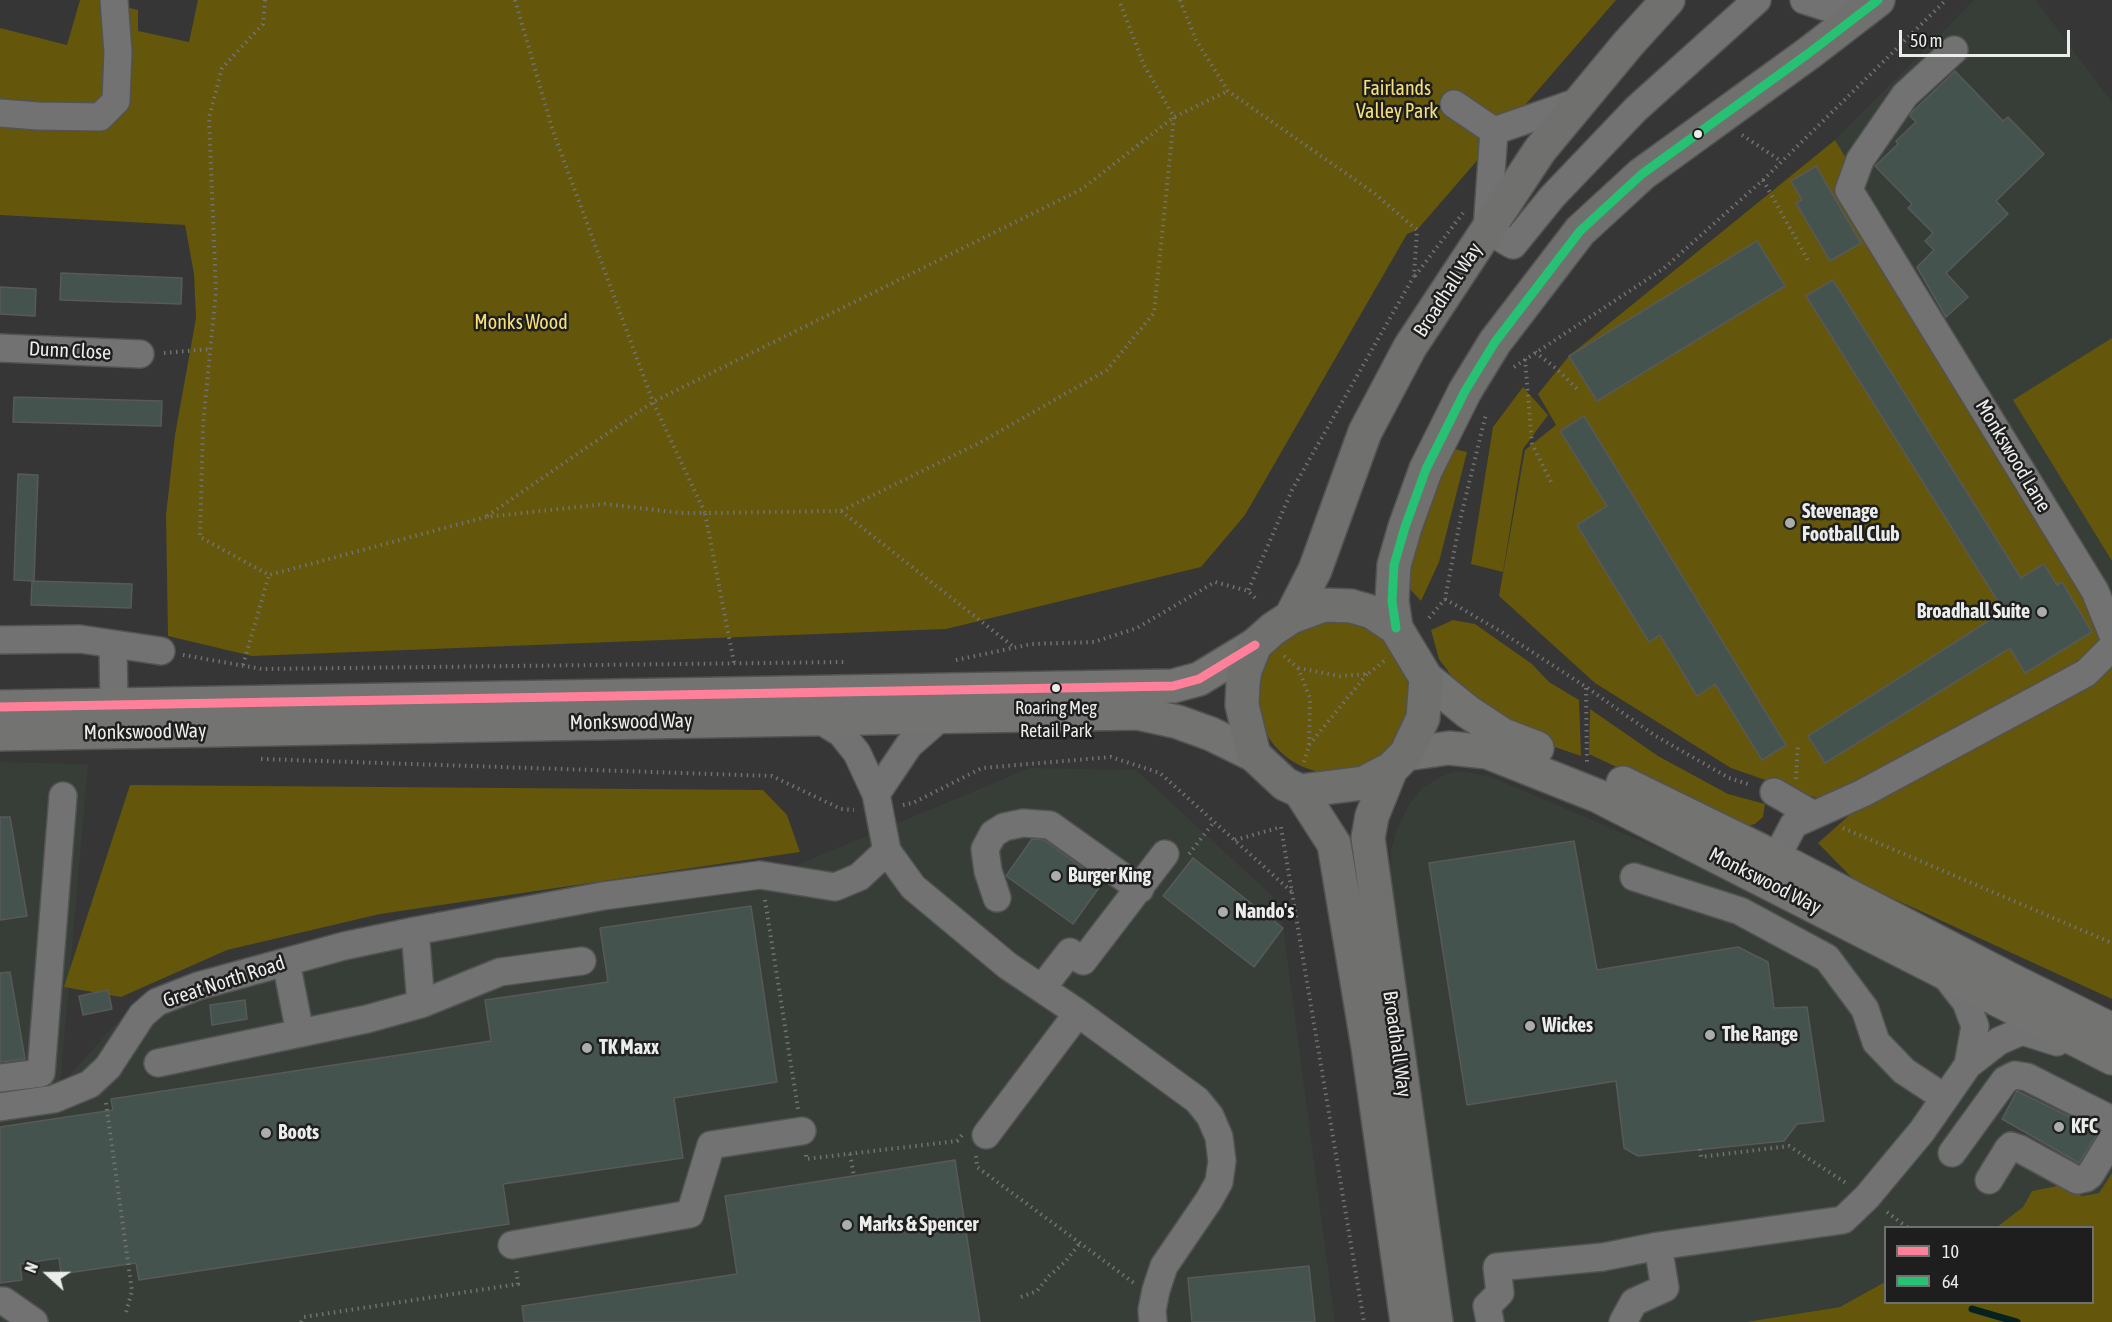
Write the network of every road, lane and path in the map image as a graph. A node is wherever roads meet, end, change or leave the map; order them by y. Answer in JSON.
{"nodes":[{"id":1,"x":114,"y":0,"type":"edge"},
{"id":2,"x":266,"y":0,"type":"edge"},
{"id":3,"x":515,"y":0,"type":"edge"},
{"id":4,"x":1119,"y":0,"type":"edge"},
{"id":5,"x":1180,"y":0,"type":"edge"},
{"id":6,"x":1668,"y":0,"type":"edge"},
{"id":7,"x":1757,"y":0,"type":"edge"},
{"id":8,"x":1804,"y":0,"type":"edge"},
{"id":9,"x":1946,"y":0,"type":"edge"},
{"id":10,"x":1870,"y":7,"type":"edge"},
{"id":11,"x":1954,"y":50,"type":"dead end"},
{"id":12,"x":1228,"y":91,"type":"junction"},
{"id":13,"x":1581,"y":100,"type":"junction"},
{"id":14,"x":1454,"y":104,"type":"dead end"},
{"id":15,"x":0,"y":113,"type":"edge"},
{"id":16,"x":1174,"y":117,"type":"junction"},
{"id":17,"x":1494,"y":131,"type":"junction"},
{"id":18,"x":1732,"y":139,"type":"dead end"},
{"id":19,"x":1781,"y":161,"type":"junction"},
{"id":20,"x":1763,"y":180,"type":"junction"},
{"id":21,"x":1487,"y":230,"type":"junction"},
{"id":22,"x":1809,"y":262,"type":"dead end"},
{"id":23,"x":0,"y":348,"type":"edge"},
{"id":24,"x":211,"y":349,"type":"junction"},
{"id":25,"x":1535,"y":352,"type":"junction"},
{"id":26,"x":140,"y":354,"type":"joint"},
{"id":27,"x":1525,"y":359,"type":"junction"},
{"id":28,"x":1509,"y":371,"type":"dead end"},
{"id":29,"x":1579,"y":391,"type":"dead end"},
{"id":30,"x":653,"y":402,"type":"junction"},
{"id":31,"x":1489,"y":405,"type":"dead end"},
{"id":32,"x":1552,"y":484,"type":"dead end"},
{"id":33,"x":841,"y":511,"type":"junction"},
{"id":34,"x":705,"y":513,"type":"junction"},
{"id":35,"x":486,"y":517,"type":"junction"},
{"id":36,"x":269,"y":575,"type":"junction"},
{"id":37,"x":1248,"y":591,"type":"junction"},
{"id":38,"x":1445,"y":599,"type":"junction"},
{"id":39,"x":1257,"y":600,"type":"dead end"},
{"id":40,"x":1291,"y":617,"type":"junction"},
{"id":41,"x":1429,"y":618,"type":"dead end"},
{"id":42,"x":2112,"y":633,"type":"edge"},
{"id":43,"x":0,"y":640,"type":"edge"},
{"id":44,"x":1394,"y":641,"type":"junction"},
{"id":45,"x":113,"y":644,"type":"junction"},
{"id":46,"x":2112,"y":647,"type":"edge"},
{"id":47,"x":1015,"y":648,"type":"junction"},
{"id":48,"x":1266,"y":648,"type":"junction"},
{"id":49,"x":161,"y":651,"type":"joint"},
{"id":50,"x":955,"y":660,"type":"dead end"},
{"id":51,"x":850,"y":662,"type":"dead end"},
{"id":52,"x":734,"y":663,"type":"junction"},
{"id":53,"x":243,"y":665,"type":"junction"},
{"id":54,"x":1298,"y":668,"type":"junction"},
{"id":55,"x":1368,"y":674,"type":"junction"},
{"id":56,"x":1426,"y":678,"type":"junction"},
{"id":57,"x":1586,"y":687,"type":"junction"},
{"id":58,"x":114,"y":705,"type":"junction"},
{"id":59,"x":0,"y":707,"type":"edge"},
{"id":60,"x":941,"y":717,"type":"junction"},
{"id":61,"x":818,"y":719,"type":"junction"},
{"id":62,"x":0,"y":734,"type":"edge"},
{"id":63,"x":1798,"y":743,"type":"dead end"},
{"id":64,"x":1309,"y":746,"type":"junction"},
{"id":65,"x":1254,"y":755,"type":"junction"},
{"id":66,"x":253,"y":759,"type":"dead end"},
{"id":67,"x":1398,"y":761,"type":"junction"},
{"id":68,"x":1587,"y":767,"type":"junction"},
{"id":69,"x":1302,"y":777,"type":"junction"},
{"id":70,"x":63,"y":796,"type":"dead end"},
{"id":71,"x":877,"y":803,"type":"junction"},
{"id":72,"x":1793,"y":803,"type":"junction"},
{"id":73,"x":1234,"y":840,"type":"junction"},
{"id":74,"x":887,"y":851,"type":"junction"},
{"id":75,"x":1166,"y":854,"type":"dead end"},
{"id":76,"x":1776,"y":858,"type":"junction"},
{"id":77,"x":760,"y":875,"type":"junction"},
{"id":78,"x":1634,"y":878,"type":"dead end"},
{"id":79,"x":1140,"y":889,"type":"junction"},
{"id":80,"x":1292,"y":892,"type":"junction"},
{"id":81,"x":998,"y":898,"type":"dead end"},
{"id":82,"x":415,"y":931,"type":"junction"},
{"id":83,"x":2112,"y":943,"type":"edge"},
{"id":84,"x":582,"y":961,"type":"dead end"},
{"id":85,"x":286,"y":962,"type":"junction"},
{"id":86,"x":1943,"y":972,"type":"junction"},
{"id":87,"x":1042,"y":988,"type":"junction"},
{"id":88,"x":421,"y":1004,"type":"junction"},
{"id":89,"x":1078,"y":1013,"type":"junction"},
{"id":90,"x":2112,"y":1029,"type":"edge"},
{"id":91,"x":300,"y":1033,"type":"junction"},
{"id":92,"x":2112,"y":1059,"type":"edge"},
{"id":93,"x":158,"y":1063,"type":"dead end"},
{"id":94,"x":1968,"y":1065,"type":"junction"},
{"id":95,"x":0,"y":1078,"type":"edge"},
{"id":96,"x":70,"y":1092,"type":"junction"},
{"id":97,"x":1945,"y":1098,"type":"junction"},
{"id":98,"x":0,"y":1107,"type":"edge"},
{"id":99,"x":2112,"y":1120,"type":"edge"},
{"id":100,"x":802,"y":1131,"type":"junction"},
{"id":101,"x":2112,"y":1139,"type":"edge"},
{"id":102,"x":973,"y":1144,"type":"junction"},
{"id":103,"x":1700,"y":1149,"type":"dead end"},
{"id":104,"x":1952,"y":1153,"type":"dead end"},
{"id":105,"x":850,"y":1154,"type":"junction"},
{"id":106,"x":854,"y":1176,"type":"dead end"},
{"id":107,"x":1989,"y":1180,"type":"dead end"},
{"id":108,"x":1867,"y":1197,"type":"junction"},
{"id":109,"x":1907,"y":1226,"type":"edge"},
{"id":110,"x":1080,"y":1243,"type":"junction"},
{"id":111,"x":513,"y":1245,"type":"joint"},
{"id":112,"x":1658,"y":1246,"type":"junction"},
{"id":113,"x":1156,"y":1290,"type":"junction"},
{"id":114,"x":1021,"y":1297,"type":"dead end"},
{"id":115,"x":0,"y":1301,"type":"edge"},
{"id":116,"x":126,"y":1312,"type":"dead end"},
{"id":117,"x":34,"y":1322,"type":"edge"},
{"id":118,"x":301,"y":1322,"type":"edge"},
{"id":119,"x":1153,"y":1322,"type":"edge"},
{"id":120,"x":1364,"y":1322,"type":"edge"},
{"id":121,"x":1407,"y":1322,"type":"edge"},
{"id":122,"x":1436,"y":1322,"type":"edge"},
{"id":123,"x":1490,"y":1322,"type":"edge"},
{"id":124,"x":1623,"y":1322,"type":"edge"}],
"edges":[{"from":1,"to":15,"type":"street"},
{"from":2,"to":24,"type":"path"},
{"from":3,"to":30,"type":"path"},
{"from":4,"to":16,"type":"path"},
{"from":5,"to":12,"type":"path"},
{"from":6,"to":13,"type":"highway","name":"Broadhall Way"},
{"from":7,"to":21,"type":"street"},
{"from":8,"to":10,"type":"street"},
{"from":9,"to":19,"type":"path"},
{"from":10,"to":44,"type":"highway"},
{"from":11,"to":42,"type":"street","name":"Monkswood Lane"},
{"from":12,"to":16,"type":"path"},
{"from":12,"to":37,"type":"path"},
{"from":13,"to":17,"type":"street"},
{"from":13,"to":21,"type":"highway","name":"Broadhall Way"},
{"from":14,"to":17,"type":"street"},
{"from":16,"to":30,"type":"path"},
{"from":16,"to":33,"type":"path"},
{"from":17,"to":21,"type":"street"},
{"from":18,"to":19,"type":"path"},
{"from":19,"to":20,"type":"path"},
{"from":20,"to":22,"type":"path"},
{"from":20,"to":25,"type":"path"},
{"from":21,"to":40,"type":"highway","name":"Broadhall Way"},
{"from":23,"to":26,"type":"street","name":"Dunn Close"},
{"from":24,"to":26,"type":"path"},
{"from":24,"to":36,"type":"path"},
{"from":25,"to":27,"type":"path"},
{"from":25,"to":29,"type":"path"},
{"from":27,"to":28,"type":"path"},
{"from":27,"to":32,"type":"path"},
{"from":30,"to":34,"type":"path"},
{"from":30,"to":35,"type":"path"},
{"from":31,"to":38,"type":"path"},
{"from":33,"to":34,"type":"path"},
{"from":33,"to":47,"type":"path"},
{"from":34,"to":35,"type":"path"},
{"from":34,"to":52,"type":"path"},
{"from":35,"to":36,"type":"path"},
{"from":36,"to":53,"type":"path"},
{"from":37,"to":39,"type":"path"},
{"from":37,"to":47,"type":"path"},
{"from":38,"to":41,"type":"path"},
{"from":38,"to":57,"type":"path"},
{"from":40,"to":44,"type":"highway"},
{"from":40,"to":48,"type":"highway"},
{"from":43,"to":45,"type":"street"},
{"from":44,"to":55,"type":"path"},
{"from":44,"to":56,"type":"highway"},
{"from":45,"to":49,"type":"street"},
{"from":45,"to":58,"type":"street"},
{"from":46,"to":72,"type":"street"},
{"from":47,"to":50,"type":"path"},
{"from":48,"to":54,"type":"path"},
{"from":48,"to":58,"type":"main road","name":"Monkswood Way"},
{"from":48,"to":65,"type":"highway"},
{"from":49,"to":53,"type":"path"},
{"from":51,"to":52,"type":"path"},
{"from":52,"to":53,"type":"path"},
{"from":54,"to":55,"type":"path"},
{"from":54,"to":64,"type":"path"},
{"from":55,"to":64,"type":"path"},
{"from":56,"to":67,"type":"highway","name":"Broadhall Way"},
{"from":56,"to":68,"type":"main road","name":"Monkswood Way"},
{"from":57,"to":68,"type":"path"},
{"from":57,"to":72,"type":"path"},
{"from":58,"to":59,"type":"main road","name":"Monkswood Way"},
{"from":60,"to":61,"type":"main road","name":"Monkswood Way"},
{"from":60,"to":65,"type":"main road","name":"Monkswood Way"},
{"from":60,"to":71,"type":"street"},
{"from":61,"to":62,"type":"main road","name":"Monkswood Way"},
{"from":61,"to":71,"type":"street"},
{"from":63,"to":72,"type":"path"},
{"from":64,"to":69,"type":"path"},
{"from":65,"to":69,"type":"highway"},
{"from":66,"to":71,"type":"path"},
{"from":67,"to":69,"type":"highway"},
{"from":67,"to":86,"type":"main road","name":"Monkswood Way"},
{"from":67,"to":122,"type":"highway","name":"Broadhall Way"},
{"from":68,"to":76,"type":"main road","name":"Monkswood Way"},
{"from":69,"to":121,"type":"highway","name":"Broadhall Way"},
{"from":70,"to":95,"type":"street"},
{"from":71,"to":73,"type":"path"},
{"from":71,"to":74,"type":"street"},
{"from":72,"to":76,"type":"street"},
{"from":72,"to":83,"type":"path"},
{"from":73,"to":80,"type":"path"},
{"from":73,"to":80,"type":"path"},
{"from":74,"to":77,"type":"street","name":"Great North Road"},
{"from":74,"to":87,"type":"street"},
{"from":75,"to":79,"type":"street"},
{"from":76,"to":90,"type":"main road","name":"Monkswood Way"},
{"from":77,"to":82,"type":"street","name":"Great North Road"},
{"from":77,"to":100,"type":"path"},
{"from":78,"to":97,"type":"street"},
{"from":79,"to":81,"type":"street"},
{"from":79,"to":87,"type":"street"},
{"from":80,"to":120,"type":"path"},
{"from":82,"to":85,"type":"street","name":"Great North Road"},
{"from":82,"to":88,"type":"street"},
{"from":84,"to":88,"type":"street"},
{"from":85,"to":91,"type":"street"},
{"from":85,"to":96,"type":"street","name":"Great North Road"},
{"from":86,"to":92,"type":"main road","name":"Monkswood Way"},
{"from":86,"to":94,"type":"street"},
{"from":87,"to":89,"type":"street"},
{"from":88,"to":91,"type":"street"},
{"from":89,"to":102,"type":"street"},
{"from":89,"to":113,"type":"street"},
{"from":91,"to":93,"type":"street"},
{"from":92,"to":94,"type":"street"},
{"from":94,"to":97,"type":"street"},
{"from":96,"to":98,"type":"street","name":"Great North Road"},
{"from":96,"to":116,"type":"path"},
{"from":97,"to":108,"type":"street"},
{"from":99,"to":104,"type":"street"},
{"from":100,"to":105,"type":"path"},
{"from":100,"to":111,"type":"street"},
{"from":101,"to":107,"type":"street"},
{"from":102,"to":105,"type":"path"},
{"from":102,"to":110,"type":"path"},
{"from":103,"to":108,"type":"path"},
{"from":105,"to":106,"type":"path"},
{"from":108,"to":109,"type":"path"},
{"from":108,"to":112,"type":"street"},
{"from":110,"to":113,"type":"path"},
{"from":110,"to":114,"type":"path"},
{"from":111,"to":118,"type":"path"},
{"from":112,"to":123,"type":"street"},
{"from":112,"to":124,"type":"street"},
{"from":113,"to":119,"type":"street"},
{"from":115,"to":117,"type":"street"}]}
